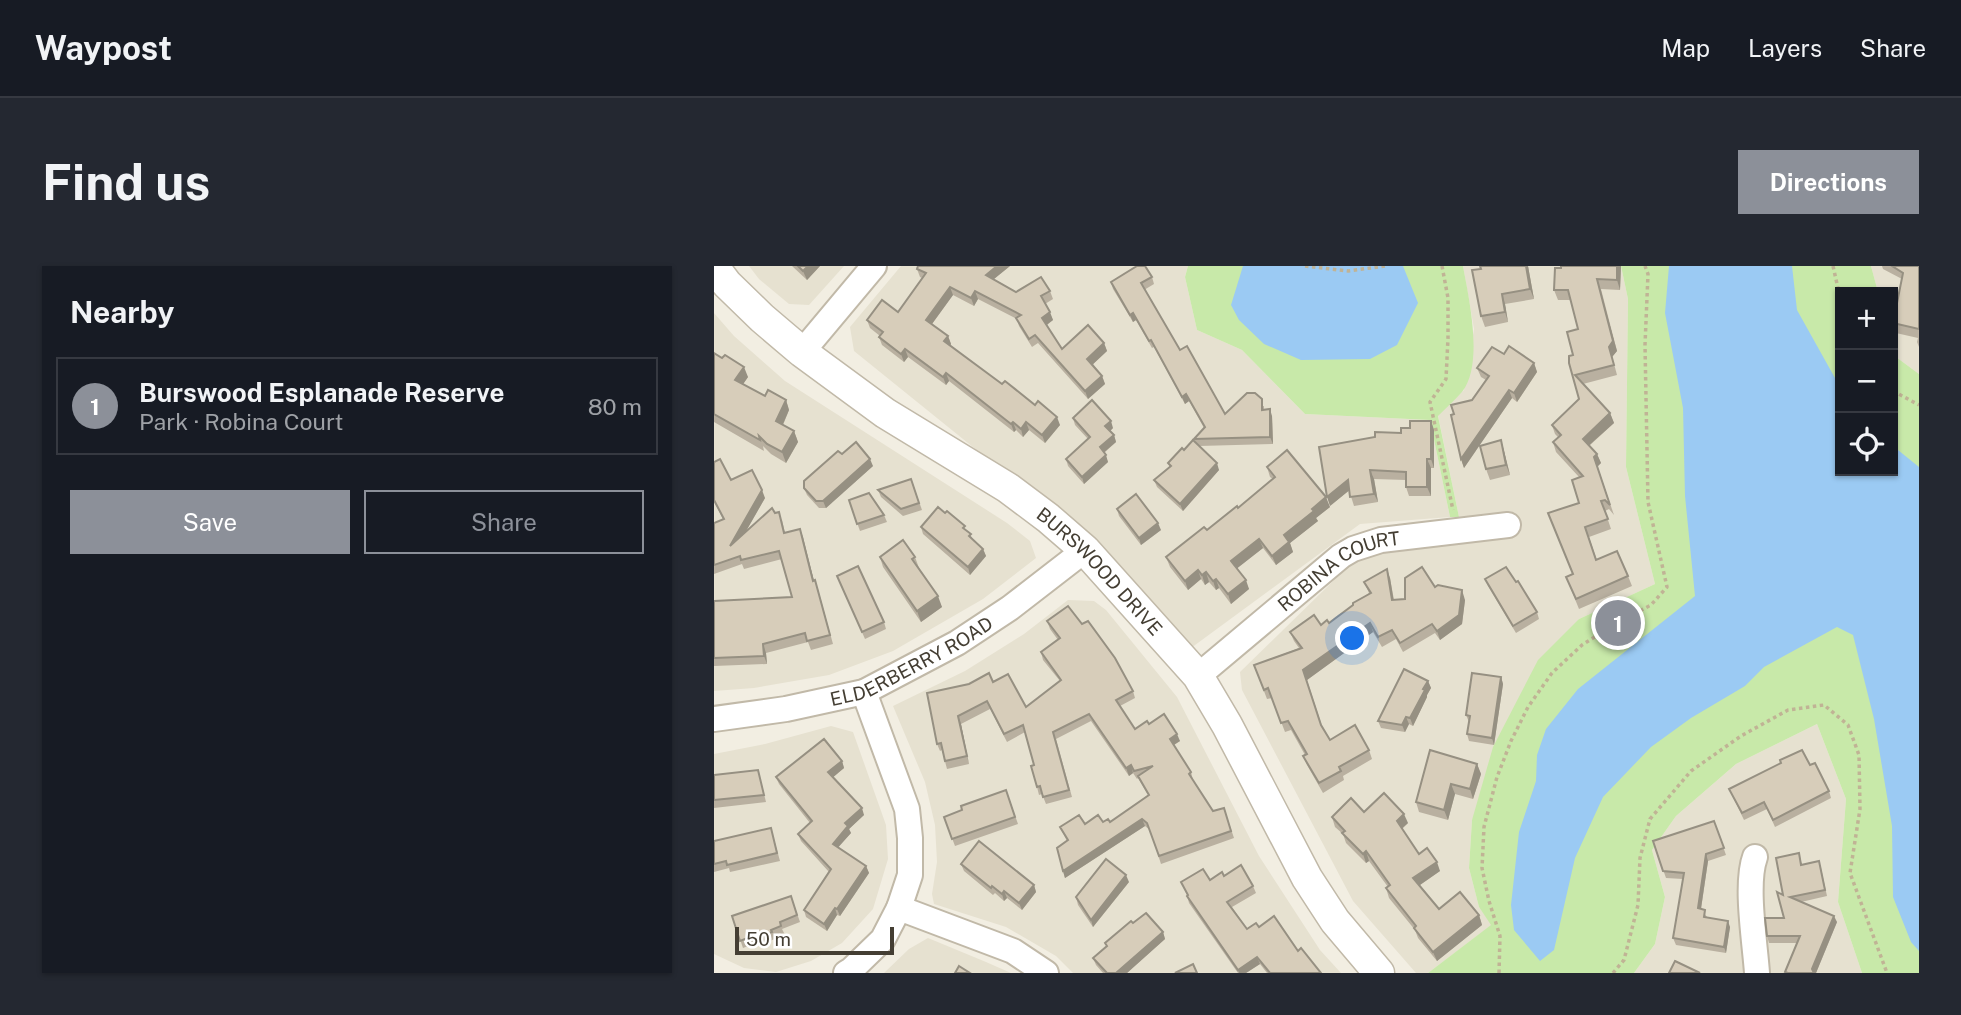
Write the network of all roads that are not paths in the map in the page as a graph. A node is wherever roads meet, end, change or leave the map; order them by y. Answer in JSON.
{"nodes":[{"id":1,"x":874,"y":266,"type":"edge"},
{"id":2,"x":714,"y":267,"type":"edge"},
{"id":3,"x":802,"y":352,"type":"junction"},
{"id":4,"x":1508,"y":525,"type":"dead end"},
{"id":5,"x":1085,"y":550,"type":"junction"},
{"id":6,"x":1198,"y":676,"type":"junction"},
{"id":7,"x":864,"y":692,"type":"junction"},
{"id":8,"x":714,"y":719,"type":"edge"},
{"id":9,"x":1755,"y":857,"type":"dead end"},
{"id":10,"x":899,"y":908,"type":"junction"},
{"id":11,"x":846,"y":973,"type":"edge"},
{"id":12,"x":1046,"y":973,"type":"edge"},
{"id":13,"x":1379,"y":973,"type":"edge"},
{"id":14,"x":1757,"y":973,"type":"edge"}],
"edges":[{"from":1,"to":3,"type":"street"},
{"from":2,"to":3,"type":"street","name":"BURSWOOD DRIVE"},
{"from":3,"to":5,"type":"street","name":"BURSWOOD DRIVE"},
{"from":4,"to":6,"type":"street","name":"ROBINA COURT"},
{"from":5,"to":6,"type":"street","name":"BURSWOOD DRIVE"},
{"from":5,"to":7,"type":"street","name":"ELDERBERRY ROAD"},
{"from":6,"to":13,"type":"street","name":"BURSWOOD DRIVE"},
{"from":7,"to":8,"type":"street","name":"ELDERBERRY ROAD"},
{"from":7,"to":10,"type":"street"},
{"from":9,"to":14,"type":"street"},
{"from":10,"to":11,"type":"street"},
{"from":10,"to":12,"type":"street"}]}
